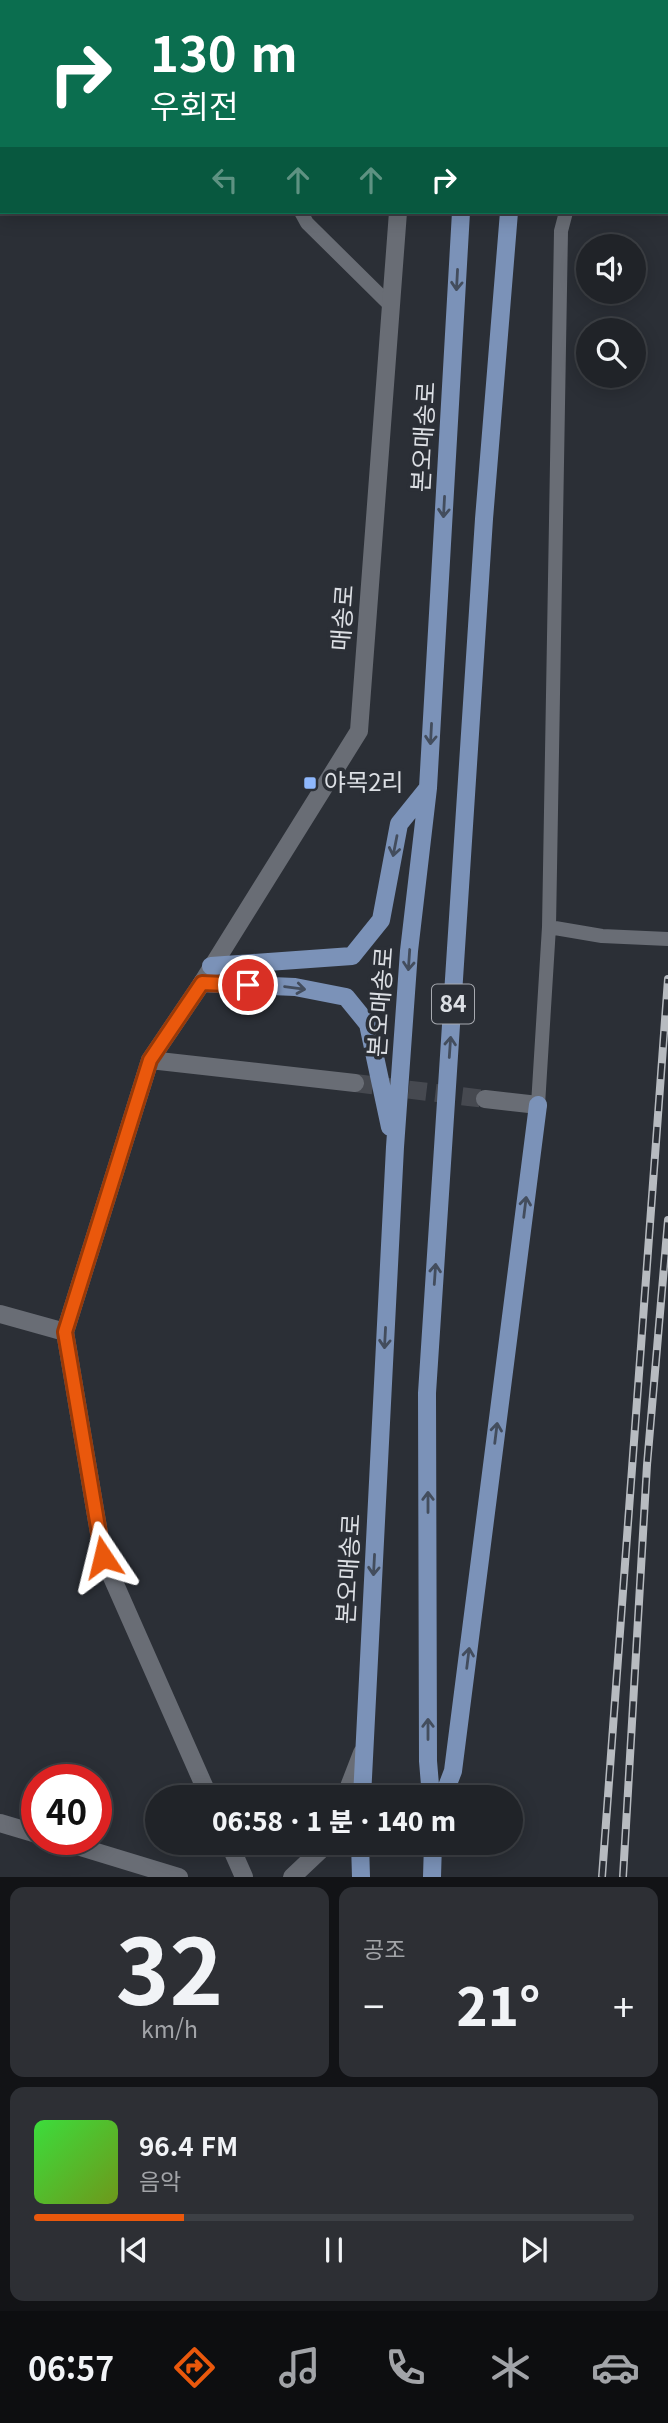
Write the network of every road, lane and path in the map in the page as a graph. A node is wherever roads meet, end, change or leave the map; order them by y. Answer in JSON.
{"nodes":[{"id":1,"x":302,"y":214,"type":"edge"},
{"id":2,"x":398,"y":214,"type":"edge"},
{"id":3,"x":461,"y":214,"type":"edge"},
{"id":4,"x":509,"y":214,"type":"edge"},
{"id":5,"x":566,"y":214,"type":"edge"},
{"id":6,"x":391,"y":306,"type":"junction"},
{"id":7,"x":428,"y":788,"type":"junction"},
{"id":8,"x":549,"y":927,"type":"junction"},
{"id":9,"x":668,"y":939,"type":"edge"},
{"id":10,"x":211,"y":966,"type":"junction"},
{"id":11,"x":202,"y":983,"type":"junction"},
{"id":12,"x":150,"y":1060,"type":"junction"},
{"id":13,"x":355,"y":1083,"type":"tunnel mouth"},
{"id":14,"x":485,"y":1099,"type":"tunnel mouth"},
{"id":15,"x":538,"y":1105,"type":"junction"},
{"id":16,"x":395,"y":1147,"type":"junction"},
{"id":17,"x":0,"y":1314,"type":"edge"},
{"id":18,"x":65,"y":1332,"type":"junction"},
{"id":19,"x":364,"y":1747,"type":"junction"},
{"id":20,"x":204,"y":1785,"type":"edge"},
{"id":21,"x":350,"y":1785,"type":"edge"},
{"id":22,"x":362,"y":1785,"type":"edge"},
{"id":23,"x":430,"y":1785,"type":"edge"},
{"id":24,"x":448,"y":1785,"type":"edge"},
{"id":25,"x":0,"y":1823,"type":"edge"},
{"id":26,"x":21,"y":1829,"type":"edge"},
{"id":27,"x":107,"y":1855,"type":"edge"},
{"id":28,"x":234,"y":1855,"type":"edge"},
{"id":29,"x":315,"y":1855,"type":"edge"},
{"id":30,"x":360,"y":1855,"type":"edge"},
{"id":31,"x":433,"y":1855,"type":"edge"},
{"id":32,"x":179,"y":1877,"type":"edge"},
{"id":33,"x":244,"y":1877,"type":"edge"},
{"id":34,"x":292,"y":1877,"type":"edge"},
{"id":35,"x":360,"y":1877,"type":"edge"},
{"id":36,"x":432,"y":1877,"type":"edge"}],
"edges":[{"from":1,"to":6,"type":"lane"},
{"from":2,"to":6,"type":"street","name":"매송로"},
{"from":3,"to":7,"type":"main road","name":"본오매송로","number":"84","one_way":true},
{"from":23,"to":4,"type":"main road","number":"84","one_way":true},
{"from":5,"to":8,"type":"lane"},
{"from":6,"to":10,"type":"street","name":"매송로"},
{"from":7,"to":10,"type":"main road","one_way":true},
{"from":7,"to":16,"type":"main road","name":"본오매송로","number":"84","one_way":true},
{"from":8,"to":9,"type":"lane"},
{"from":8,"to":15,"type":"lane"},
{"from":10,"to":11,"type":"street","name":"매송로"},
{"from":11,"to":12,"type":"street","name":"매송로"},
{"from":11,"to":16,"type":"main road","one_way":true},
{"from":12,"to":13,"type":"street"},
{"from":12,"to":18,"type":"street","name":"매송로"},
{"from":14,"to":15,"type":"street"},
{"from":24,"to":15,"type":"main road","one_way":true},
{"from":16,"to":19,"type":"main road","name":"본오매송로","number":"84","one_way":true},
{"from":17,"to":18,"type":"street"},
{"from":18,"to":20,"type":"street"},
{"from":19,"to":21,"type":"street"},
{"from":19,"to":22,"type":"main road","name":"본오매송로","number":"84"},
{"from":25,"to":26,"type":"street"},
{"from":27,"to":32,"type":"street"},
{"from":28,"to":33,"type":"street"},
{"from":29,"to":34,"type":"street"},
{"from":30,"to":35,"type":"main road"},
{"from":31,"to":36,"type":"main road"}]}
